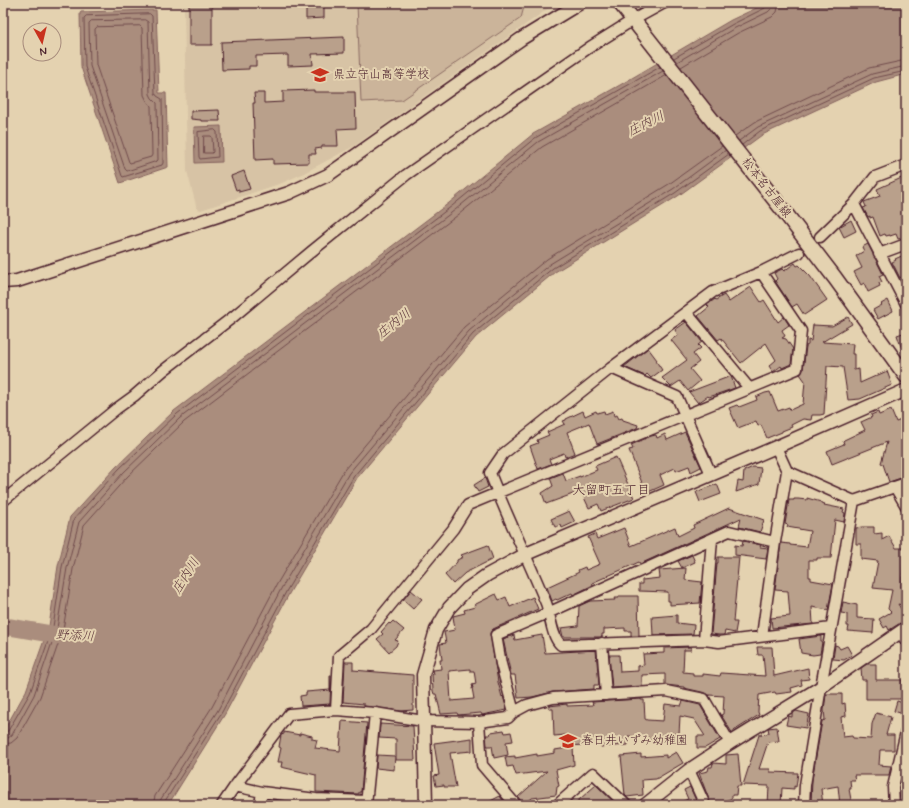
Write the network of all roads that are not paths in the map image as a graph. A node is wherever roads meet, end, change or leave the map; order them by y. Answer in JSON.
{"nodes":[{"id":1,"x":580,"y":3,"type":"edge"},
{"id":2,"x":620,"y":3,"type":"edge"},
{"id":3,"x":664,"y":3,"type":"edge"},
{"id":4,"x":633,"y":20,"type":"junction"},
{"id":5,"x":906,"y":165,"type":"edge"},
{"id":6,"x":854,"y":204,"type":"junction"},
{"id":7,"x":820,"y":237,"type":"dead end"},
{"id":8,"x":906,"y":244,"type":"edge"},
{"id":9,"x":799,"y":253,"type":"dead end"},
{"id":10,"x":879,"y":254,"type":"junction"},
{"id":11,"x":761,"y":272,"type":"junction"},
{"id":12,"x":3,"y":282,"type":"edge"},
{"id":13,"x":906,"y":304,"type":"edge"},
{"id":14,"x":686,"y":312,"type":"junction"},
{"id":15,"x":611,"y":368,"type":"junction"},
{"id":16,"x":906,"y":376,"type":"edge"},
{"id":17,"x":749,"y":388,"type":"junction"},
{"id":18,"x":906,"y":390,"type":"edge"},
{"id":19,"x":685,"y":415,"type":"junction"},
{"id":20,"x":776,"y":447,"type":"junction"},
{"id":21,"x":787,"y":471,"type":"junction"},
{"id":22,"x":711,"y":474,"type":"junction"},
{"id":23,"x":906,"y":483,"type":"edge"},
{"id":24,"x":895,"y":487,"type":"junction"},
{"id":25,"x":498,"y":493,"type":"junction"},
{"id":26,"x":3,"y":501,"type":"edge"},
{"id":27,"x":854,"y":501,"type":"junction"},
{"id":28,"x":906,"y":506,"type":"edge"},
{"id":29,"x":712,"y":539,"type":"junction"},
{"id":30,"x":775,"y":542,"type":"junction"},
{"id":31,"x":526,"y":554,"type":"junction"},
{"id":32,"x":550,"y":612,"type":"junction"},
{"id":33,"x":831,"y":628,"type":"junction"},
{"id":34,"x":904,"y":633,"type":"edge"},
{"id":35,"x":762,"y":636,"type":"junction"},
{"id":36,"x":704,"y":640,"type":"junction"},
{"id":37,"x":602,"y":643,"type":"junction"},
{"id":38,"x":821,"y":687,"type":"junction"},
{"id":39,"x":606,"y":695,"type":"junction"},
{"id":40,"x":336,"y":710,"type":"junction"},
{"id":41,"x":514,"y":712,"type":"junction"},
{"id":42,"x":374,"y":713,"type":"junction"},
{"id":43,"x":423,"y":721,"type":"junction"},
{"id":44,"x":479,"y":722,"type":"junction"},
{"id":45,"x":906,"y":732,"type":"edge"},
{"id":46,"x":730,"y":742,"type":"junction"},
{"id":47,"x":905,"y":743,"type":"edge"},
{"id":48,"x":689,"y":770,"type":"junction"},
{"id":49,"x":235,"y":786,"type":"junction"},
{"id":50,"x":262,"y":792,"type":"junction"},
{"id":51,"x":316,"y":802,"type":"edge"},
{"id":52,"x":366,"y":803,"type":"edge"},
{"id":53,"x":222,"y":805,"type":"edge"},
{"id":54,"x":260,"y":805,"type":"edge"},
{"id":55,"x":426,"y":805,"type":"edge"},
{"id":56,"x":516,"y":805,"type":"edge"},
{"id":57,"x":557,"y":805,"type":"edge"},
{"id":58,"x":626,"y":805,"type":"edge"},
{"id":59,"x":645,"y":805,"type":"edge"},
{"id":60,"x":705,"y":805,"type":"edge"},
{"id":61,"x":804,"y":805,"type":"edge"},
{"id":62,"x":894,"y":805,"type":"edge"}],
"edges":[{"from":1,"to":12,"type":"street"},
{"from":2,"to":4,"type":"main road","name":"松本名古屋線"},
{"from":3,"to":4,"type":"street"},
{"from":4,"to":16,"type":"main road","name":"松本名古屋線"},
{"from":4,"to":26,"type":"street"},
{"from":5,"to":6,"type":"street"},
{"from":6,"to":7,"type":"street"},
{"from":6,"to":10,"type":"street"},
{"from":8,"to":10,"type":"street"},
{"from":9,"to":11,"type":"street"},
{"from":10,"to":13,"type":"street"},
{"from":11,"to":14,"type":"street"},
{"from":11,"to":17,"type":"street"},
{"from":14,"to":15,"type":"street"},
{"from":14,"to":17,"type":"street"},
{"from":15,"to":19,"type":"street"},
{"from":15,"to":25,"type":"street"},
{"from":17,"to":19,"type":"street"},
{"from":18,"to":20,"type":"street"},
{"from":19,"to":22,"type":"street"},
{"from":19,"to":25,"type":"street"},
{"from":20,"to":21,"type":"street"},
{"from":20,"to":22,"type":"street"},
{"from":21,"to":27,"type":"street"},
{"from":21,"to":30,"type":"street"},
{"from":22,"to":31,"type":"street"},
{"from":23,"to":24,"type":"street"},
{"from":24,"to":27,"type":"street"},
{"from":24,"to":28,"type":"street"},
{"from":25,"to":31,"type":"street"},
{"from":25,"to":40,"type":"street"},
{"from":27,"to":33,"type":"street"},
{"from":29,"to":30,"type":"street"},
{"from":29,"to":32,"type":"street"},
{"from":29,"to":36,"type":"street"},
{"from":30,"to":35,"type":"street"},
{"from":31,"to":32,"type":"street"},
{"from":31,"to":43,"type":"street"},
{"from":32,"to":37,"type":"street"},
{"from":32,"to":41,"type":"street"},
{"from":33,"to":35,"type":"street"},
{"from":33,"to":38,"type":"street"},
{"from":34,"to":38,"type":"street"},
{"from":35,"to":36,"type":"street"},
{"from":36,"to":37,"type":"street"},
{"from":37,"to":39,"type":"street"},
{"from":38,"to":46,"type":"street"},
{"from":38,"to":61,"type":"street"},
{"from":39,"to":41,"type":"street"},
{"from":39,"to":46,"type":"street"},
{"from":40,"to":42,"type":"street"},
{"from":40,"to":49,"type":"street"},
{"from":41,"to":44,"type":"street"},
{"from":42,"to":43,"type":"street"},
{"from":42,"to":52,"type":"street"},
{"from":43,"to":44,"type":"street"},
{"from":43,"to":55,"type":"street"},
{"from":44,"to":56,"type":"street"},
{"from":45,"to":47,"type":"street"},
{"from":46,"to":48,"type":"street"},
{"from":47,"to":62,"type":"street"},
{"from":48,"to":59,"type":"street"},
{"from":48,"to":60,"type":"street"},
{"from":49,"to":50,"type":"street"},
{"from":49,"to":53,"type":"street"},
{"from":50,"to":51,"type":"street"},
{"from":50,"to":54,"type":"street"},
{"from":51,"to":52,"type":"street"},
{"from":57,"to":58,"type":"street"}]}
